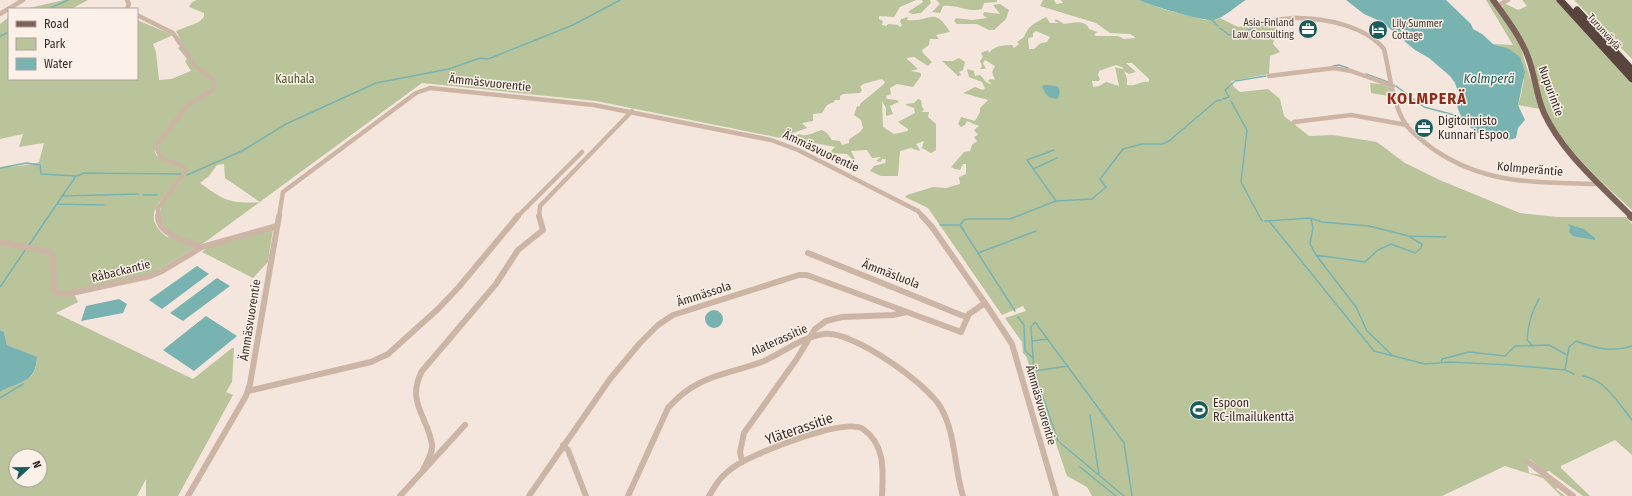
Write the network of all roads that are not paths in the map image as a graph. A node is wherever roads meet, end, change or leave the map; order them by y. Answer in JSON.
{"nodes":[{"id":1,"x":23,"y":0,"type":"edge"},
{"id":2,"x":1493,"y":0,"type":"edge"},
{"id":3,"x":1508,"y":0,"type":"edge"},
{"id":4,"x":1560,"y":0,"type":"edge"},
{"id":5,"x":1568,"y":0,"type":"edge"},
{"id":6,"x":1497,"y":6,"type":"junction"},
{"id":7,"x":10,"y":8,"type":"edge"},
{"id":8,"x":138,"y":16,"type":"edge"},
{"id":9,"x":1251,"y":24,"type":"dead end"},
{"id":10,"x":1632,"y":70,"type":"edge"},
{"id":11,"x":1269,"y":76,"type":"dead end"},
{"id":12,"x":1632,"y":79,"type":"edge"},
{"id":13,"x":1393,"y":86,"type":"junction"},
{"id":14,"x":632,"y":111,"type":"junction"},
{"id":15,"x":1294,"y":122,"type":"dead end"},
{"id":16,"x":1407,"y":125,"type":"junction"},
{"id":17,"x":582,"y":152,"type":"dead end"},
{"id":18,"x":1601,"y":184,"type":"junction"},
{"id":19,"x":1632,"y":217,"type":"edge"},
{"id":20,"x":277,"y":226,"type":"junction"},
{"id":21,"x":0,"y":242,"type":"edge"},
{"id":22,"x":202,"y":246,"type":"junction"},
{"id":23,"x":808,"y":253,"type":"dead end"},
{"id":24,"x":985,"y":303,"type":"junction"},
{"id":25,"x":907,"y":312,"type":"junction"},
{"id":26,"x":966,"y":317,"type":"junction"},
{"id":27,"x":811,"y":337,"type":"junction"},
{"id":28,"x":248,"y":391,"type":"junction"},
{"id":29,"x":465,"y":425,"type":"dead end"},
{"id":30,"x":563,"y":445,"type":"junction"},
{"id":31,"x":1527,"y":461,"type":"dead end"},
{"id":32,"x":742,"y":462,"type":"junction"},
{"id":33,"x":423,"y":470,"type":"junction"},
{"id":34,"x":188,"y":496,"type":"edge"},
{"id":35,"x":400,"y":496,"type":"edge"},
{"id":36,"x":529,"y":496,"type":"edge"},
{"id":37,"x":586,"y":496,"type":"edge"},
{"id":38,"x":628,"y":496,"type":"edge"},
{"id":39,"x":709,"y":496,"type":"edge"},
{"id":40,"x":882,"y":496,"type":"edge"},
{"id":41,"x":963,"y":496,"type":"edge"},
{"id":42,"x":1056,"y":496,"type":"edge"},
{"id":43,"x":1573,"y":496,"type":"edge"}],
"edges":[{"from":1,"to":7,"type":"street"},
{"from":2,"to":6,"type":"main road","name":"Nupurintie"},
{"from":3,"to":6,"type":"street"},
{"from":4,"to":12,"type":"highway","name":"Turunväylä"},
{"from":5,"to":10,"type":"highway","name":"Turunväylä"},
{"from":6,"to":18,"type":"main road","name":"Nupurintie"},
{"from":8,"to":22,"type":"street"},
{"from":9,"to":13,"type":"street","name":"Kolmperäntie"},
{"from":11,"to":13,"type":"street"},
{"from":13,"to":16,"type":"street","name":"Kolmperäntie"},
{"from":14,"to":20,"type":"street","name":"Ämmäsvuorentie"},
{"from":14,"to":24,"type":"street","name":"Ämmäsvuorentie"},
{"from":14,"to":33,"type":"street"},
{"from":15,"to":16,"type":"street"},
{"from":16,"to":18,"type":"street","name":"Kolmperäntie"},
{"from":17,"to":28,"type":"street"},
{"from":18,"to":19,"type":"main road","name":"Nupurintie"},
{"from":20,"to":22,"type":"street","name":"Råbackantie"},
{"from":20,"to":28,"type":"street","name":"Ämmäsvuorentie"},
{"from":21,"to":22,"type":"street","name":"Råbackantie"},
{"from":23,"to":26,"type":"street","name":"Ämmäsluola"},
{"from":24,"to":26,"type":"street"},
{"from":24,"to":42,"type":"street","name":"Ämmäsvuorentie"},
{"from":25,"to":26,"type":"street","name":"Ämmässola"},
{"from":25,"to":27,"type":"street"},
{"from":25,"to":30,"type":"street","name":"Ämmässola"},
{"from":27,"to":32,"type":"street"},
{"from":27,"to":38,"type":"street","name":"Alaterassitie"},
{"from":27,"to":41,"type":"street","name":"Alaterassitie"},
{"from":28,"to":34,"type":"street","name":"Ämmäsvuorentie"},
{"from":29,"to":33,"type":"street"},
{"from":30,"to":36,"type":"street","name":"Ämmässola"},
{"from":30,"to":37,"type":"street"},
{"from":31,"to":43,"type":"street"},
{"from":32,"to":39,"type":"street","name":"Yläterassitie"},
{"from":32,"to":40,"type":"street","name":"Yläterassitie"},
{"from":33,"to":35,"type":"street"}]}
